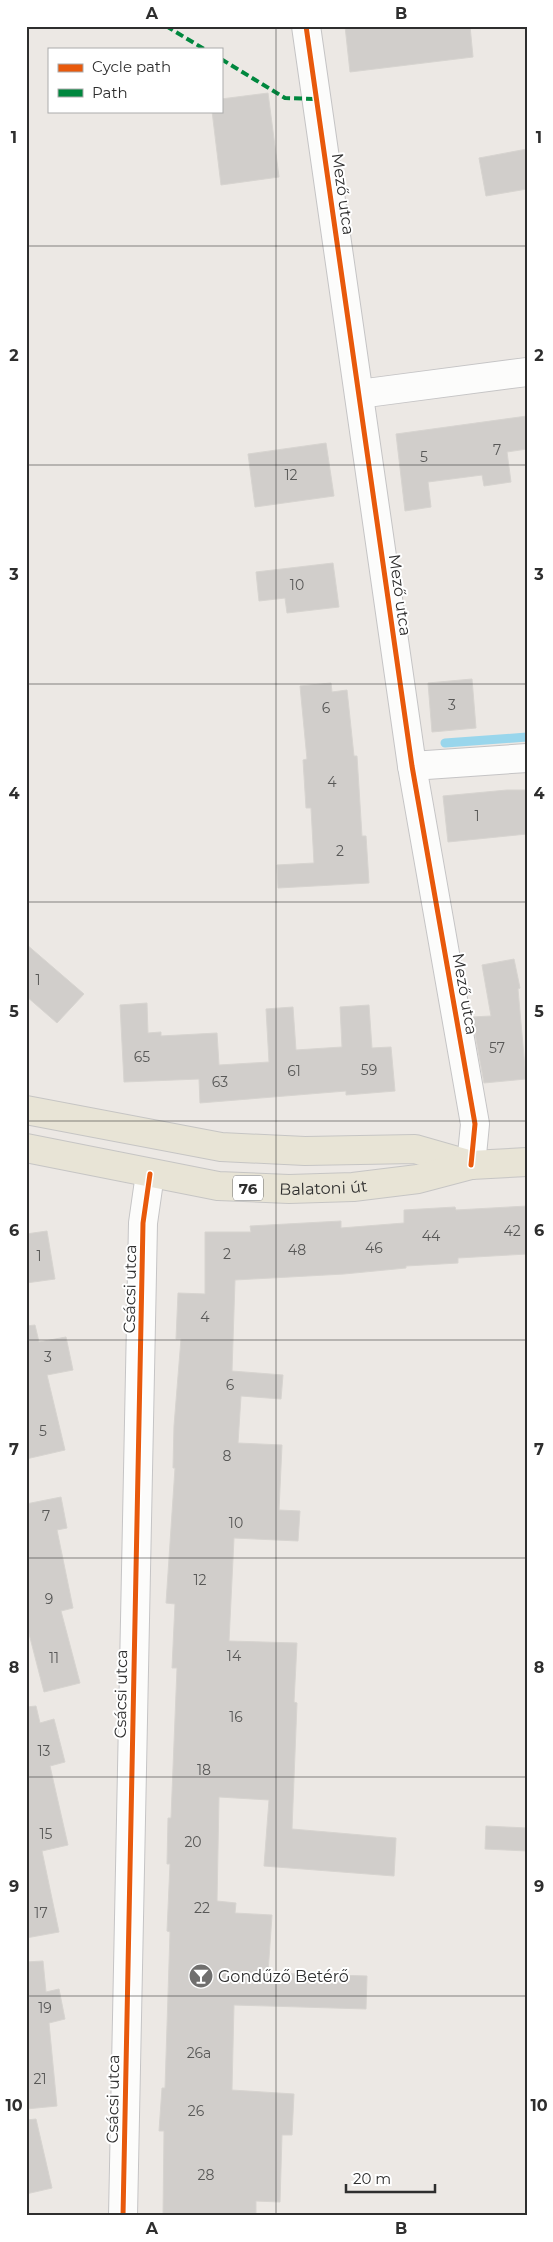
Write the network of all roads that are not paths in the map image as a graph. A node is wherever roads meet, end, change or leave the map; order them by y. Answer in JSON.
{"nodes":[{"id":1,"x":306,"y":26,"type":"edge"},
{"id":2,"x":527,"y":372,"type":"edge"},
{"id":3,"x":359,"y":394,"type":"junction"},
{"id":4,"x":527,"y":758,"type":"edge"},
{"id":5,"x":412,"y":766,"type":"junction"},
{"id":6,"x":26,"y":1110,"type":"edge"},
{"id":7,"x":26,"y":1148,"type":"edge"},
{"id":8,"x":527,"y":1162,"type":"edge"},
{"id":9,"x":471,"y":1165,"type":"junction"},
{"id":10,"x":150,"y":1174,"type":"junction"},
{"id":11,"x":123,"y":2216,"type":"edge"}],
"edges":[{"from":1,"to":3,"type":"street","name":"Mező utca"},
{"from":2,"to":3,"type":"street"},
{"from":3,"to":5,"type":"street","name":"Mező utca"},
{"from":4,"to":5,"type":"street"},
{"from":5,"to":9,"type":"street","name":"Mező utca"},
{"from":6,"to":9,"type":"main road","name":"Balatoni út","number":"76"},
{"from":7,"to":10,"type":"main road","name":"Balatoni út","number":"76"},
{"from":8,"to":9,"type":"main road","name":"Balatoni út","number":"76"},
{"from":9,"to":10,"type":"main road","name":"Balatoni út","number":"76"},
{"from":10,"to":11,"type":"street","name":"Csácsi utca"}]}
